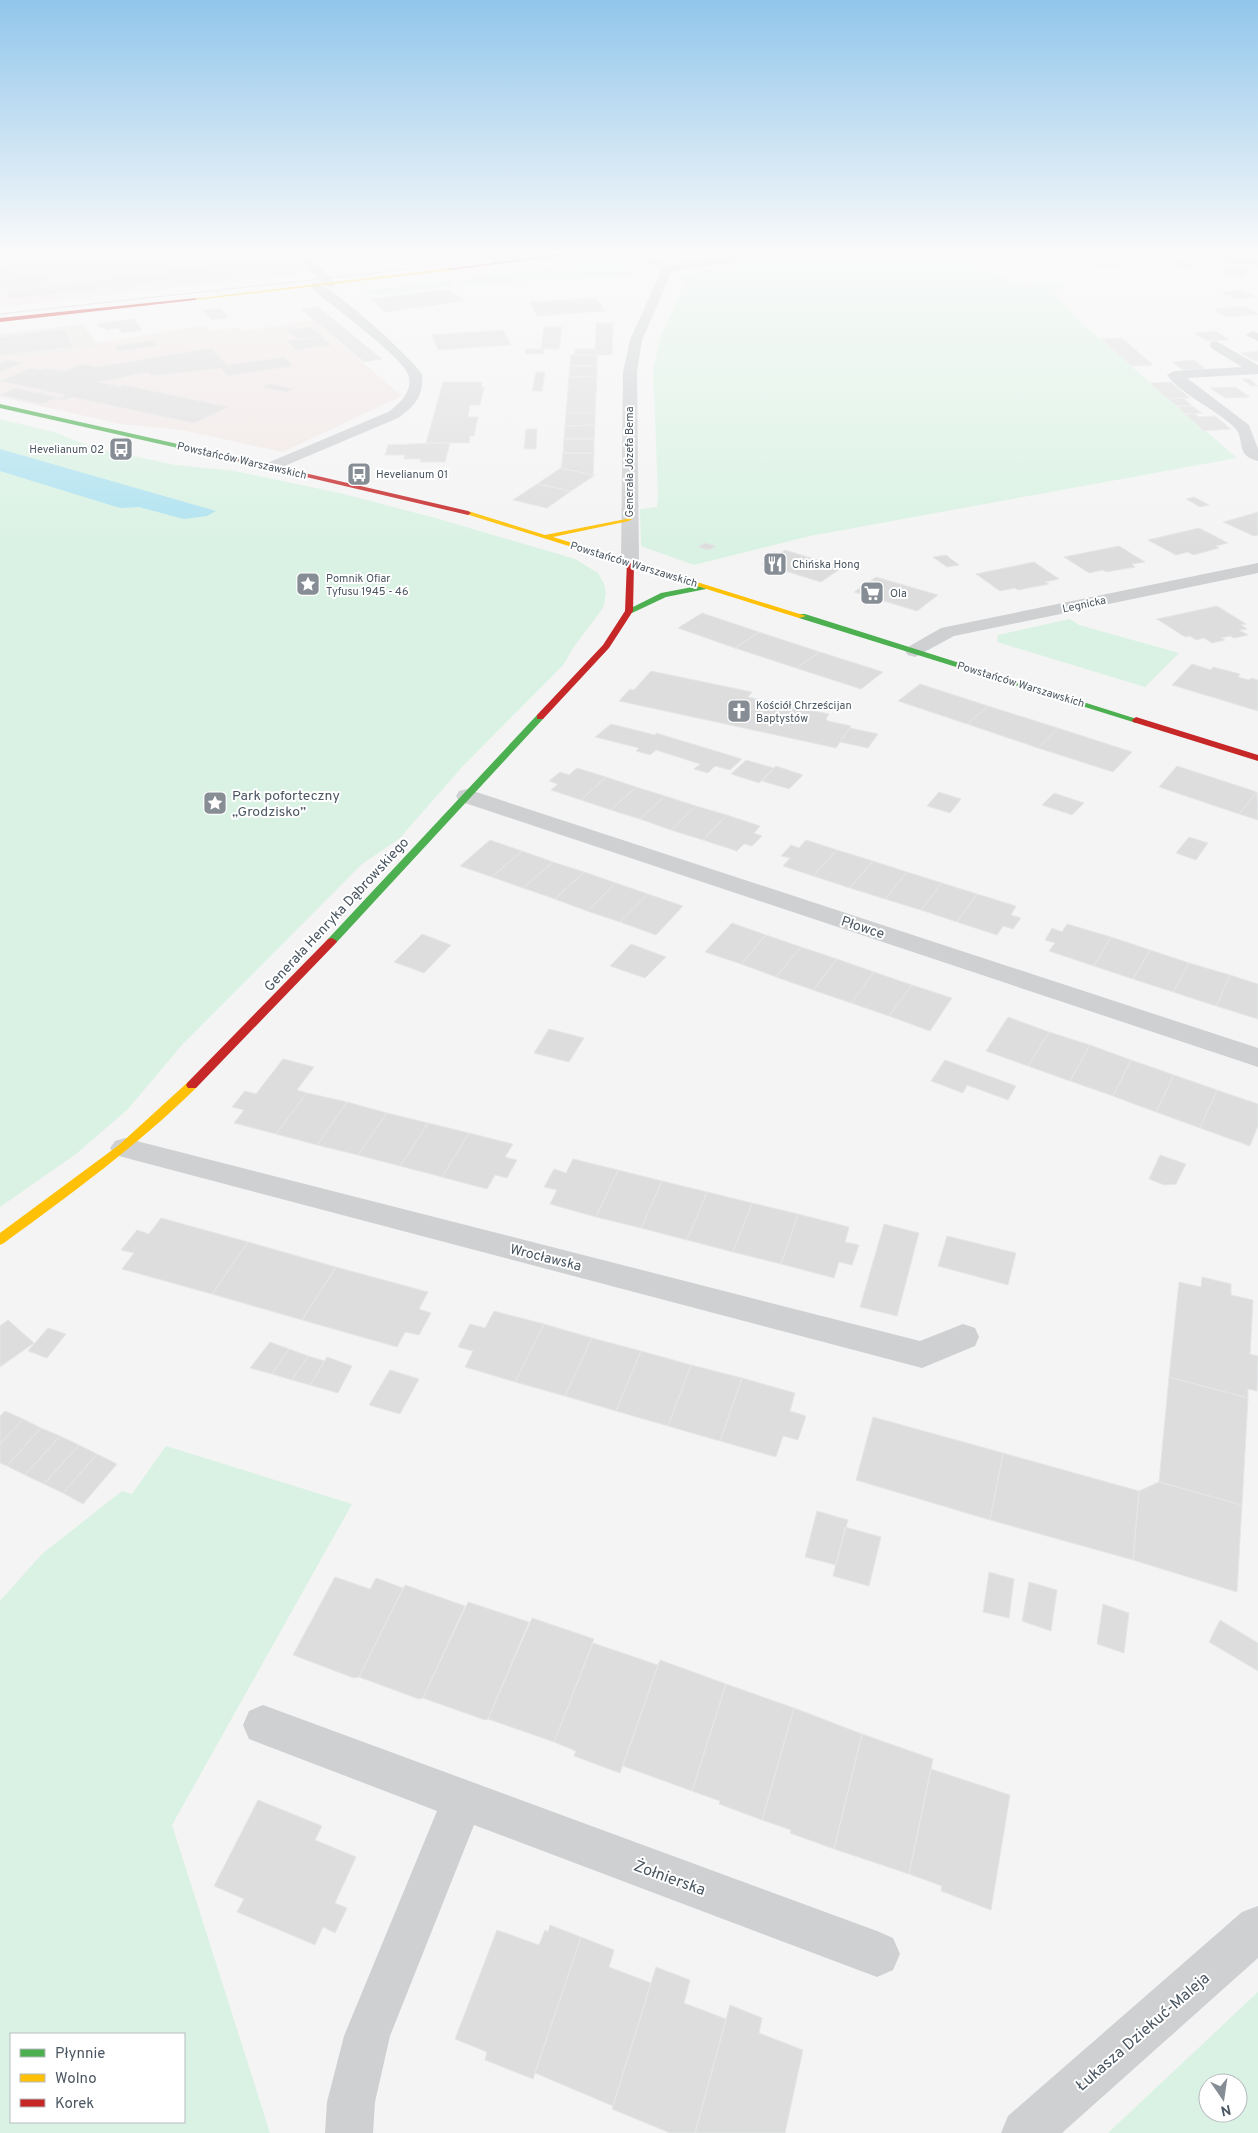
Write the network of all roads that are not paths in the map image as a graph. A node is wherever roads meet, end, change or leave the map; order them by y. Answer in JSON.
{"nodes":[{"id":1,"x":393,"y":350,"type":"edge"},
{"id":2,"x":634,"y":350,"type":"edge"},
{"id":3,"x":1223,"y":350,"type":"edge"},
{"id":4,"x":0,"y":406,"type":"edge"},
{"id":5,"x":1258,"y":456,"type":"edge"},
{"id":6,"x":270,"y":467,"type":"junction"},
{"id":7,"x":629,"y":519,"type":"junction"},
{"id":8,"x":546,"y":536,"type":"junction"},
{"id":9,"x":630,"y":562,"type":"junction"},
{"id":10,"x":1258,"y":568,"type":"edge"},
{"id":11,"x":708,"y":587,"type":"junction"},
{"id":12,"x":629,"y":612,"type":"junction"},
{"id":13,"x":915,"y":651,"type":"junction"},
{"id":14,"x":1258,"y":758,"type":"edge"},
{"id":15,"x":467,"y":796,"type":"junction"},
{"id":16,"x":1258,"y":1058,"type":"edge"},
{"id":17,"x":126,"y":1148,"type":"junction"},
{"id":18,"x":0,"y":1240,"type":"edge"},
{"id":19,"x":964,"y":1337,"type":"dead end"},
{"id":20,"x":263,"y":1725,"type":"dead end"},
{"id":21,"x":463,"y":1800,"type":"junction"},
{"id":22,"x":1258,"y":1928,"type":"edge"},
{"id":23,"x":877,"y":1954,"type":"dead end"},
{"id":24,"x":349,"y":2133,"type":"edge"},
{"id":25,"x":1025,"y":2133,"type":"edge"}],
"edges":[{"from":1,"to":6,"type":"street"},
{"from":2,"to":7,"type":"street","name":"Generała Józefa Bema"},
{"from":3,"to":5,"type":"street"},
{"from":4,"to":6,"type":"street","name":"Powstańców Warszawskich"},
{"from":6,"to":8,"type":"street","name":"Powstańców Warszawskich"},
{"from":7,"to":8,"type":"street"},
{"from":7,"to":9,"type":"street","name":"Generała Józefa Bema"},
{"from":8,"to":9,"type":"street","name":"Powstańców Warszawskich"},
{"from":9,"to":11,"type":"street","name":"Powstańców Warszawskich"},
{"from":9,"to":12,"type":"street"},
{"from":10,"to":13,"type":"street","name":"Legnicka"},
{"from":11,"to":12,"type":"street"},
{"from":11,"to":13,"type":"street","name":"Powstańców Warszawskich"},
{"from":12,"to":15,"type":"street","name":"Generała Henryka Dąbrowskiego"},
{"from":13,"to":14,"type":"street","name":"Powstańców Warszawskich"},
{"from":15,"to":16,"type":"street","name":"Płowce"},
{"from":15,"to":17,"type":"street","name":"Generała Henryka Dąbrowskiego"},
{"from":17,"to":18,"type":"street","name":"Generała Henryka Dąbrowskiego"},
{"from":17,"to":19,"type":"street","name":"Wrocławska"},
{"from":20,"to":21,"type":"street","name":"Żołnierska"},
{"from":21,"to":23,"type":"street","name":"Żołnierska"},
{"from":21,"to":24,"type":"street"},
{"from":22,"to":25,"type":"street","name":"Łukasza Dziekuć-Maleja"}]}
